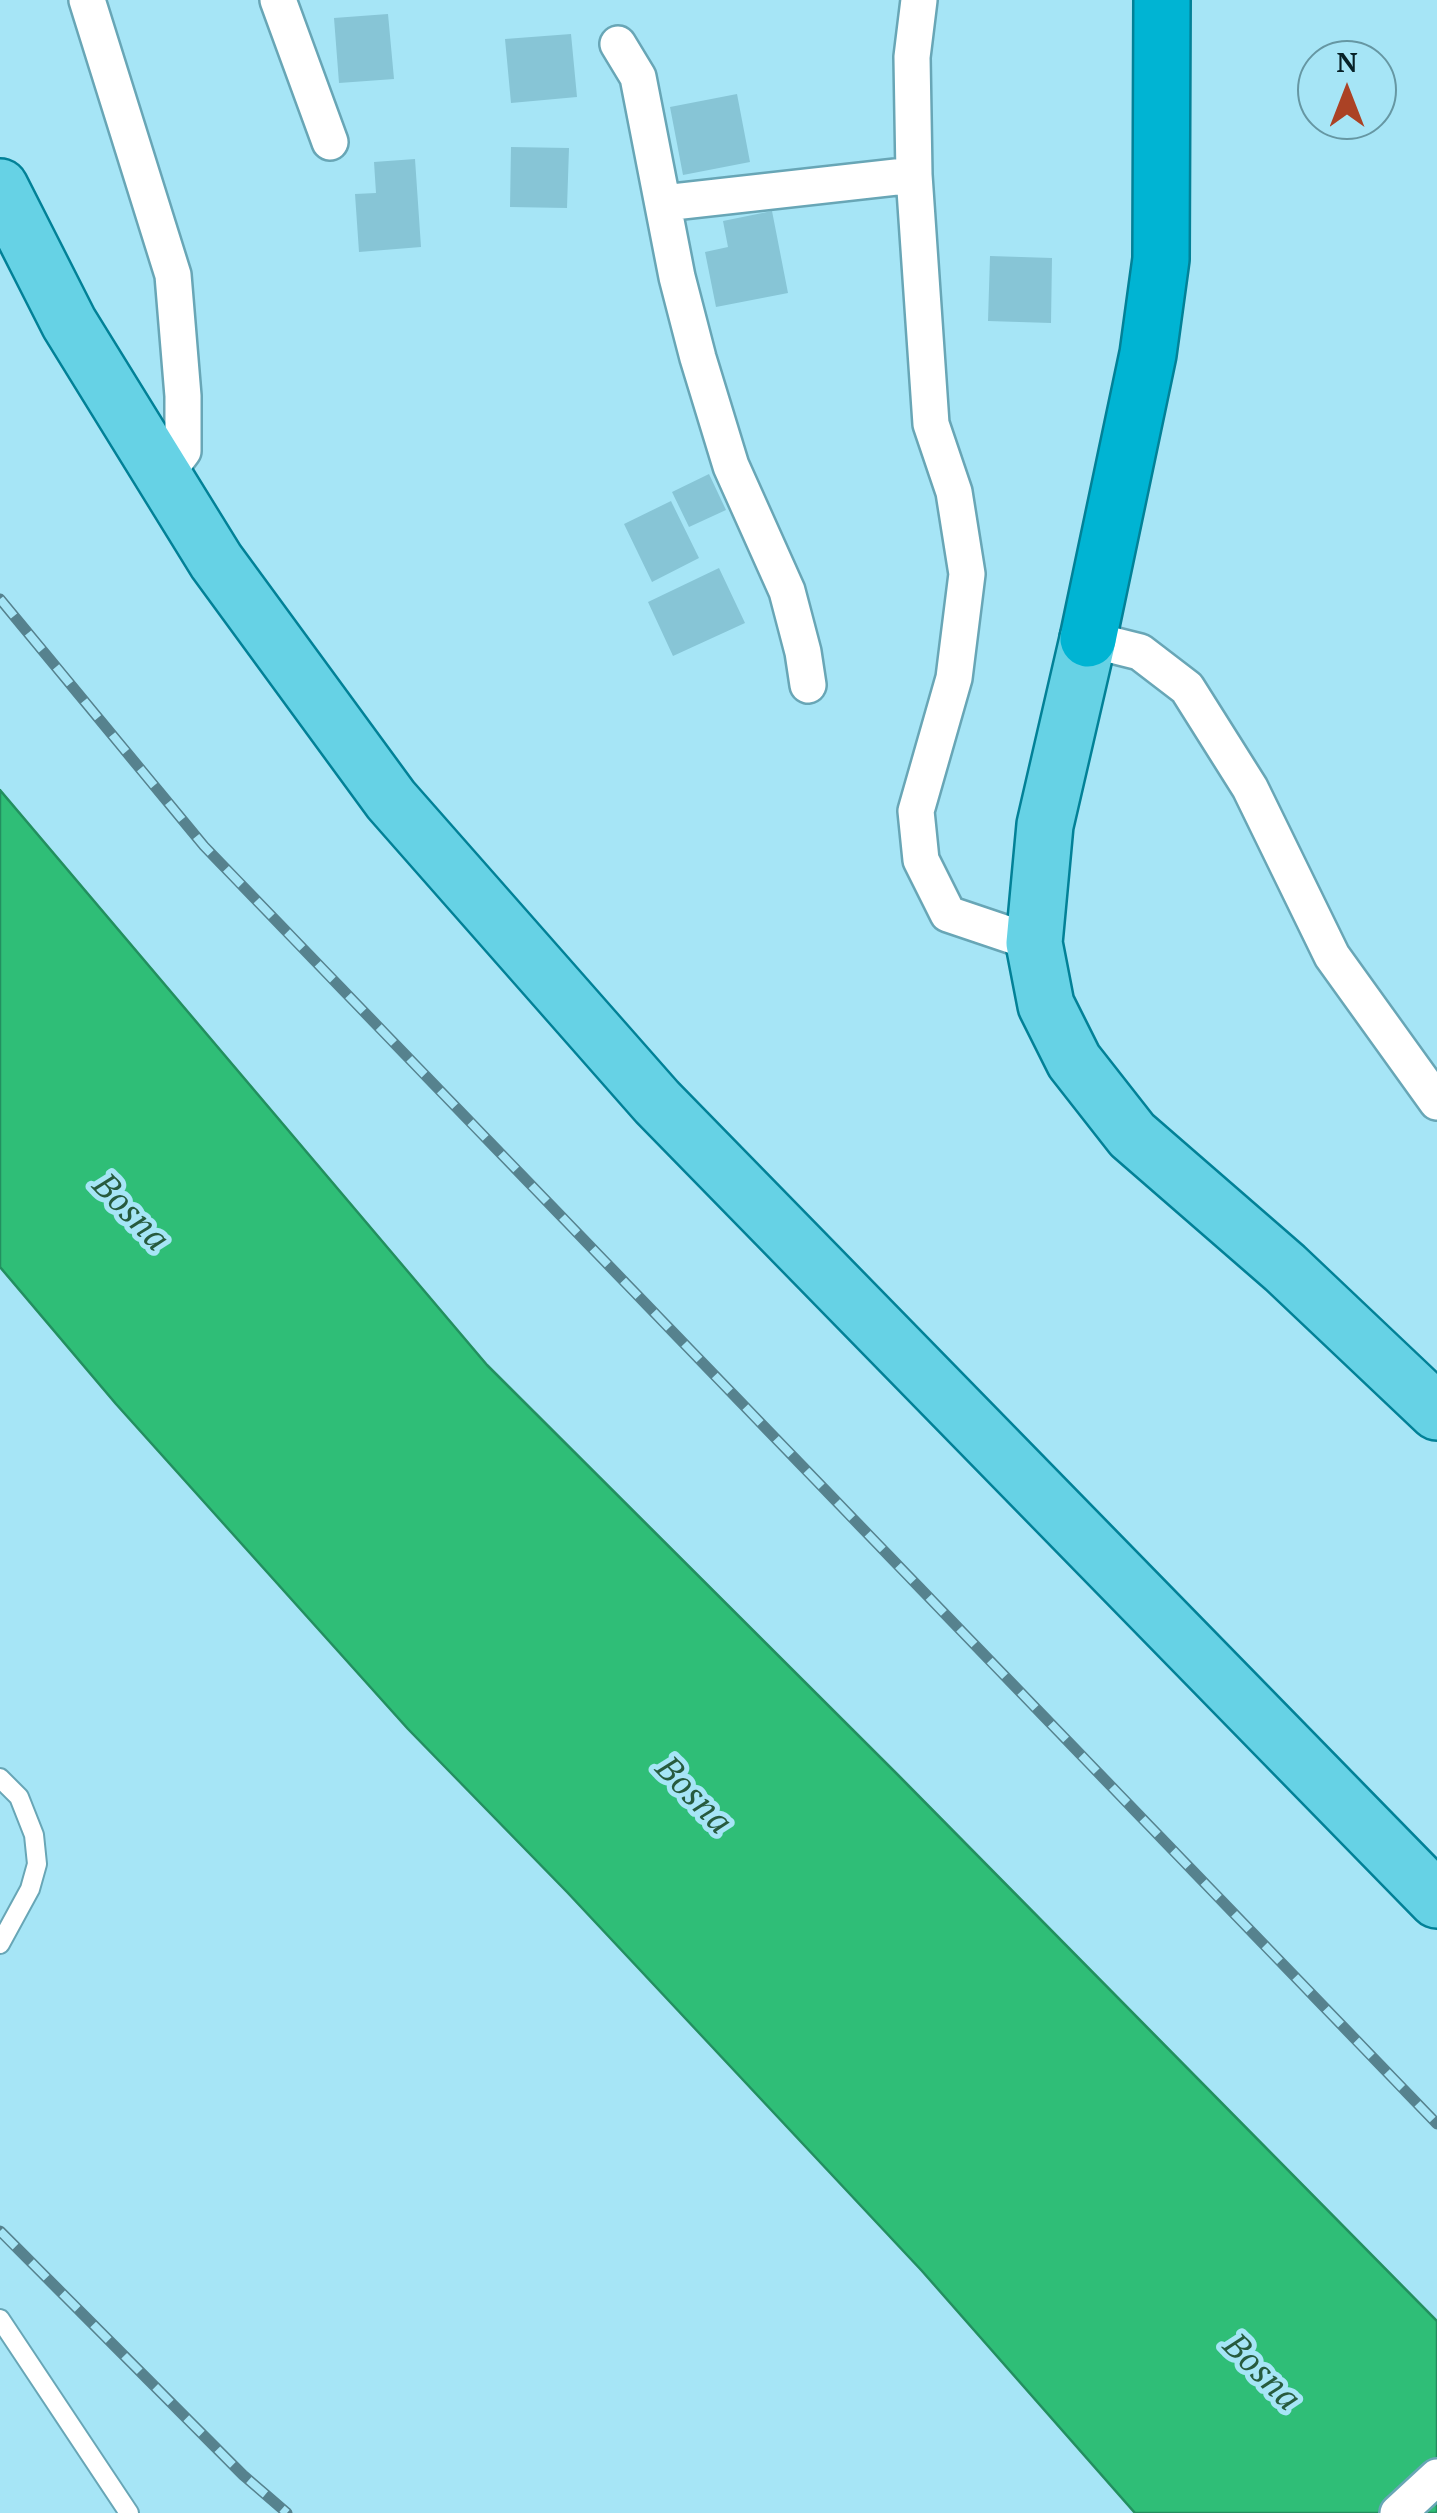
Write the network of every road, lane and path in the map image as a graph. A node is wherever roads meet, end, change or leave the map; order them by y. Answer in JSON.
{"nodes":[{"id":1,"x":278,"y":0,"type":"edge"},
{"id":2,"x":919,"y":0,"type":"edge"},
{"id":3,"x":1162,"y":0,"type":"edge"},
{"id":4,"x":94,"y":2,"type":"edge"},
{"id":5,"x":618,"y":44,"type":"dead end"},
{"id":6,"x":330,"y":142,"type":"dead end"},
{"id":7,"x":914,"y":176,"type":"junction"},
{"id":8,"x":0,"y":187,"type":"edge"},
{"id":9,"x":664,"y":203,"type":"junction"},
{"id":10,"x":158,"y":466,"type":"junction"},
{"id":11,"x":1088,"y":639,"type":"junction"},
{"id":12,"x":808,"y":685,"type":"dead end"},
{"id":13,"x":1034,"y":943,"type":"junction"},
{"id":14,"x":1437,"y":1102,"type":"edge"},
{"id":15,"x":1437,"y":1412,"type":"edge"},
{"id":16,"x":0,"y":1778,"type":"edge"},
{"id":17,"x":1437,"y":1900,"type":"edge"},
{"id":18,"x":0,"y":1944,"type":"edge"},
{"id":19,"x":0,"y":2319,"type":"edge"},
{"id":20,"x":1437,"y":2477,"type":"edge"},
{"id":21,"x":129,"y":2513,"type":"edge"},
{"id":22,"x":1398,"y":2513,"type":"edge"}],
"edges":[{"from":1,"to":6,"type":"street"},
{"from":2,"to":7,"type":"street"},
{"from":3,"to":11,"type":"highway"},
{"from":4,"to":10,"type":"street"},
{"from":5,"to":9,"type":"street"},
{"from":7,"to":9,"type":"street"},
{"from":7,"to":13,"type":"street"},
{"from":8,"to":10,"type":"main road"},
{"from":9,"to":12,"type":"street"},
{"from":10,"to":17,"type":"main road"},
{"from":11,"to":13,"type":"main road"},
{"from":11,"to":14,"type":"street"},
{"from":13,"to":15,"type":"main road"},
{"from":16,"to":18,"type":"lane"},
{"from":19,"to":21,"type":"lane"},
{"from":20,"to":22,"type":"street"}]}
